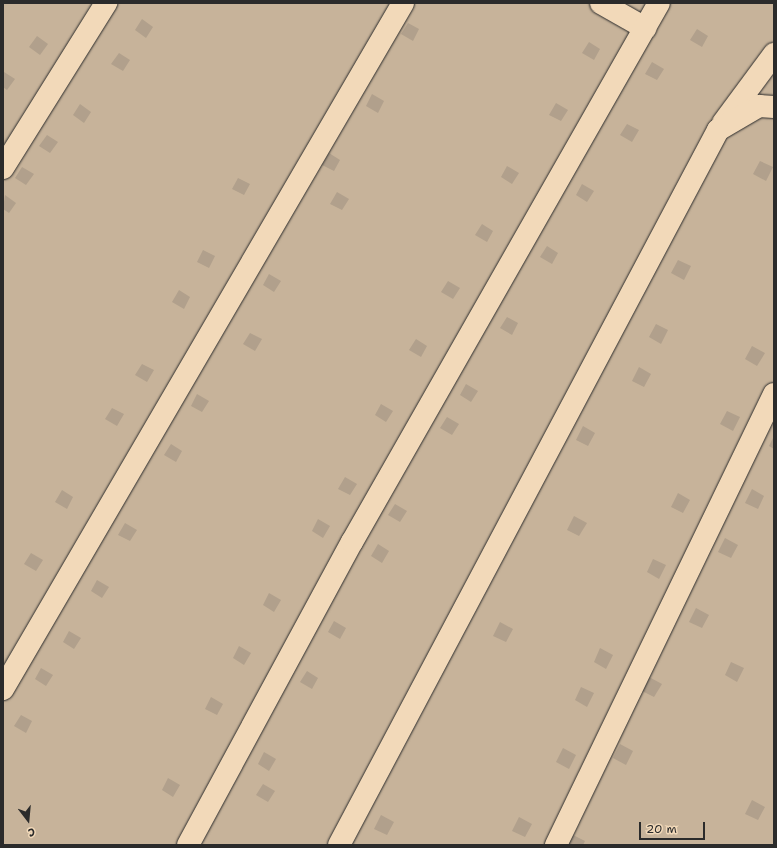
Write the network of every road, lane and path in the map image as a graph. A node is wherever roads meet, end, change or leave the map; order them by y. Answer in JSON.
{"nodes":[{"id":1,"x":106,"y":3,"type":"edge"},
{"id":2,"x":403,"y":3,"type":"edge"},
{"id":3,"x":601,"y":3,"type":"edge"},
{"id":4,"x":659,"y":3,"type":"edge"},
{"id":5,"x":645,"y":28,"type":"junction"},
{"id":6,"x":774,"y":54,"type":"edge"},
{"id":7,"x":774,"y":107,"type":"edge"},
{"id":8,"x":718,"y":130,"type":"junction"},
{"id":9,"x":3,"y":168,"type":"edge"},
{"id":10,"x":772,"y":405,"type":"edge"},
{"id":11,"x":3,"y":689,"type":"edge"},
{"id":12,"x":188,"y":845,"type":"edge"},
{"id":13,"x":339,"y":845,"type":"edge"},
{"id":14,"x":556,"y":845,"type":"edge"}],
"edges":[{"from":1,"to":9,"type":"lane"},
{"from":2,"to":11,"type":"lane"},
{"from":3,"to":5,"type":"lane"},
{"from":4,"to":5,"type":"lane"},
{"from":5,"to":12,"type":"lane"},
{"from":6,"to":8,"type":"lane"},
{"from":7,"to":8,"type":"lane"},
{"from":8,"to":13,"type":"lane"},
{"from":10,"to":14,"type":"lane"}]}
